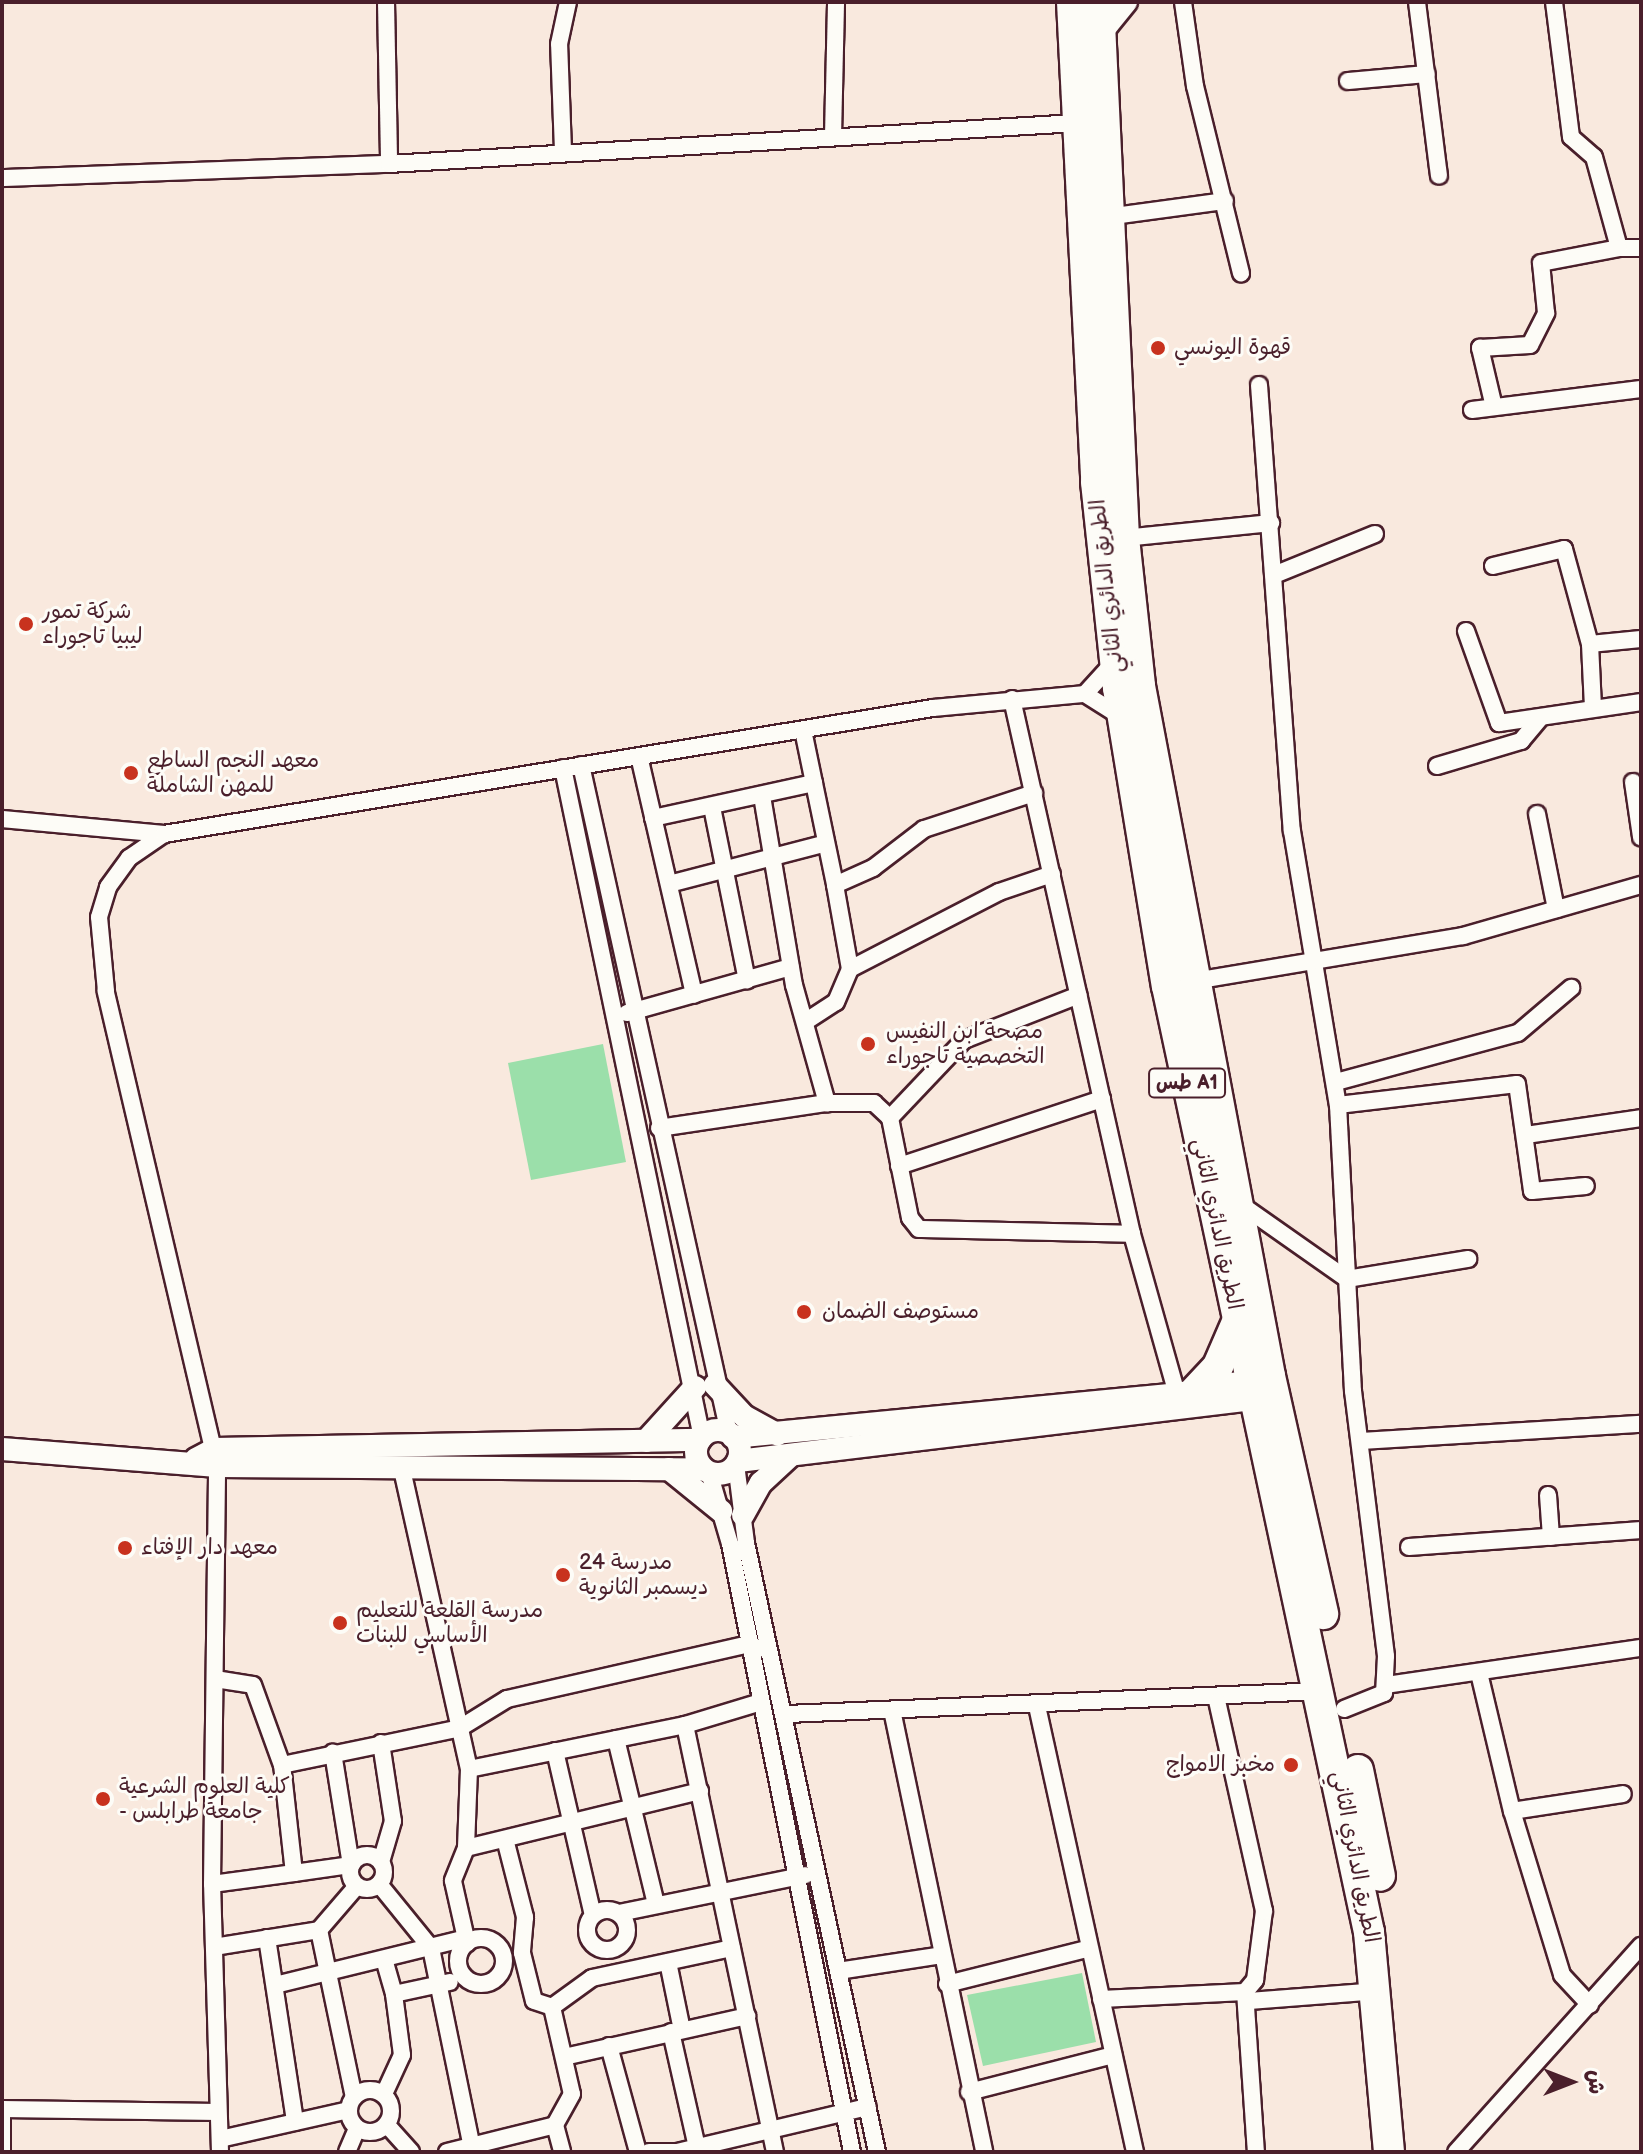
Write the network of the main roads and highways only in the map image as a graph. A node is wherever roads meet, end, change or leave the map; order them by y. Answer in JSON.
{"nodes":[{"id":1,"x":1072,"y":2,"type":"edge"},
{"id":2,"x":1099,"y":2,"type":"edge"},
{"id":3,"x":1237,"y":1322,"type":"junction"},
{"id":4,"x":1262,"y":1388,"type":"junction"},
{"id":5,"x":1186,"y":1393,"type":"road end"},
{"id":6,"x":1334,"y":1700,"type":"junction"},
{"id":7,"x":1389,"y":2152,"type":"edge"},
{"id":8,"x":1409,"y":2152,"type":"edge"}],
"edges":[{"from":1,"to":3,"type":"highway","name":"الطريق الدائري الثاني","number":"طس A1"},
{"from":2,"to":4,"type":"highway","name":"الطريق الدائري الثاني","number":"طس A1"},
{"from":3,"to":4,"type":"highway","name":"الطريق الدائري الثاني","number":"طس A1"},
{"from":3,"to":5,"type":"highway"},
{"from":4,"to":6,"type":"highway","name":"الطريق الدائري الثاني","number":"طس A1"},
{"from":6,"to":7,"type":"highway","name":"الطريق الدائري الثاني","number":"طس A1"},
{"from":6,"to":8,"type":"highway","name":"الطريق الدائري الثاني","number":"طس A1"}]}
